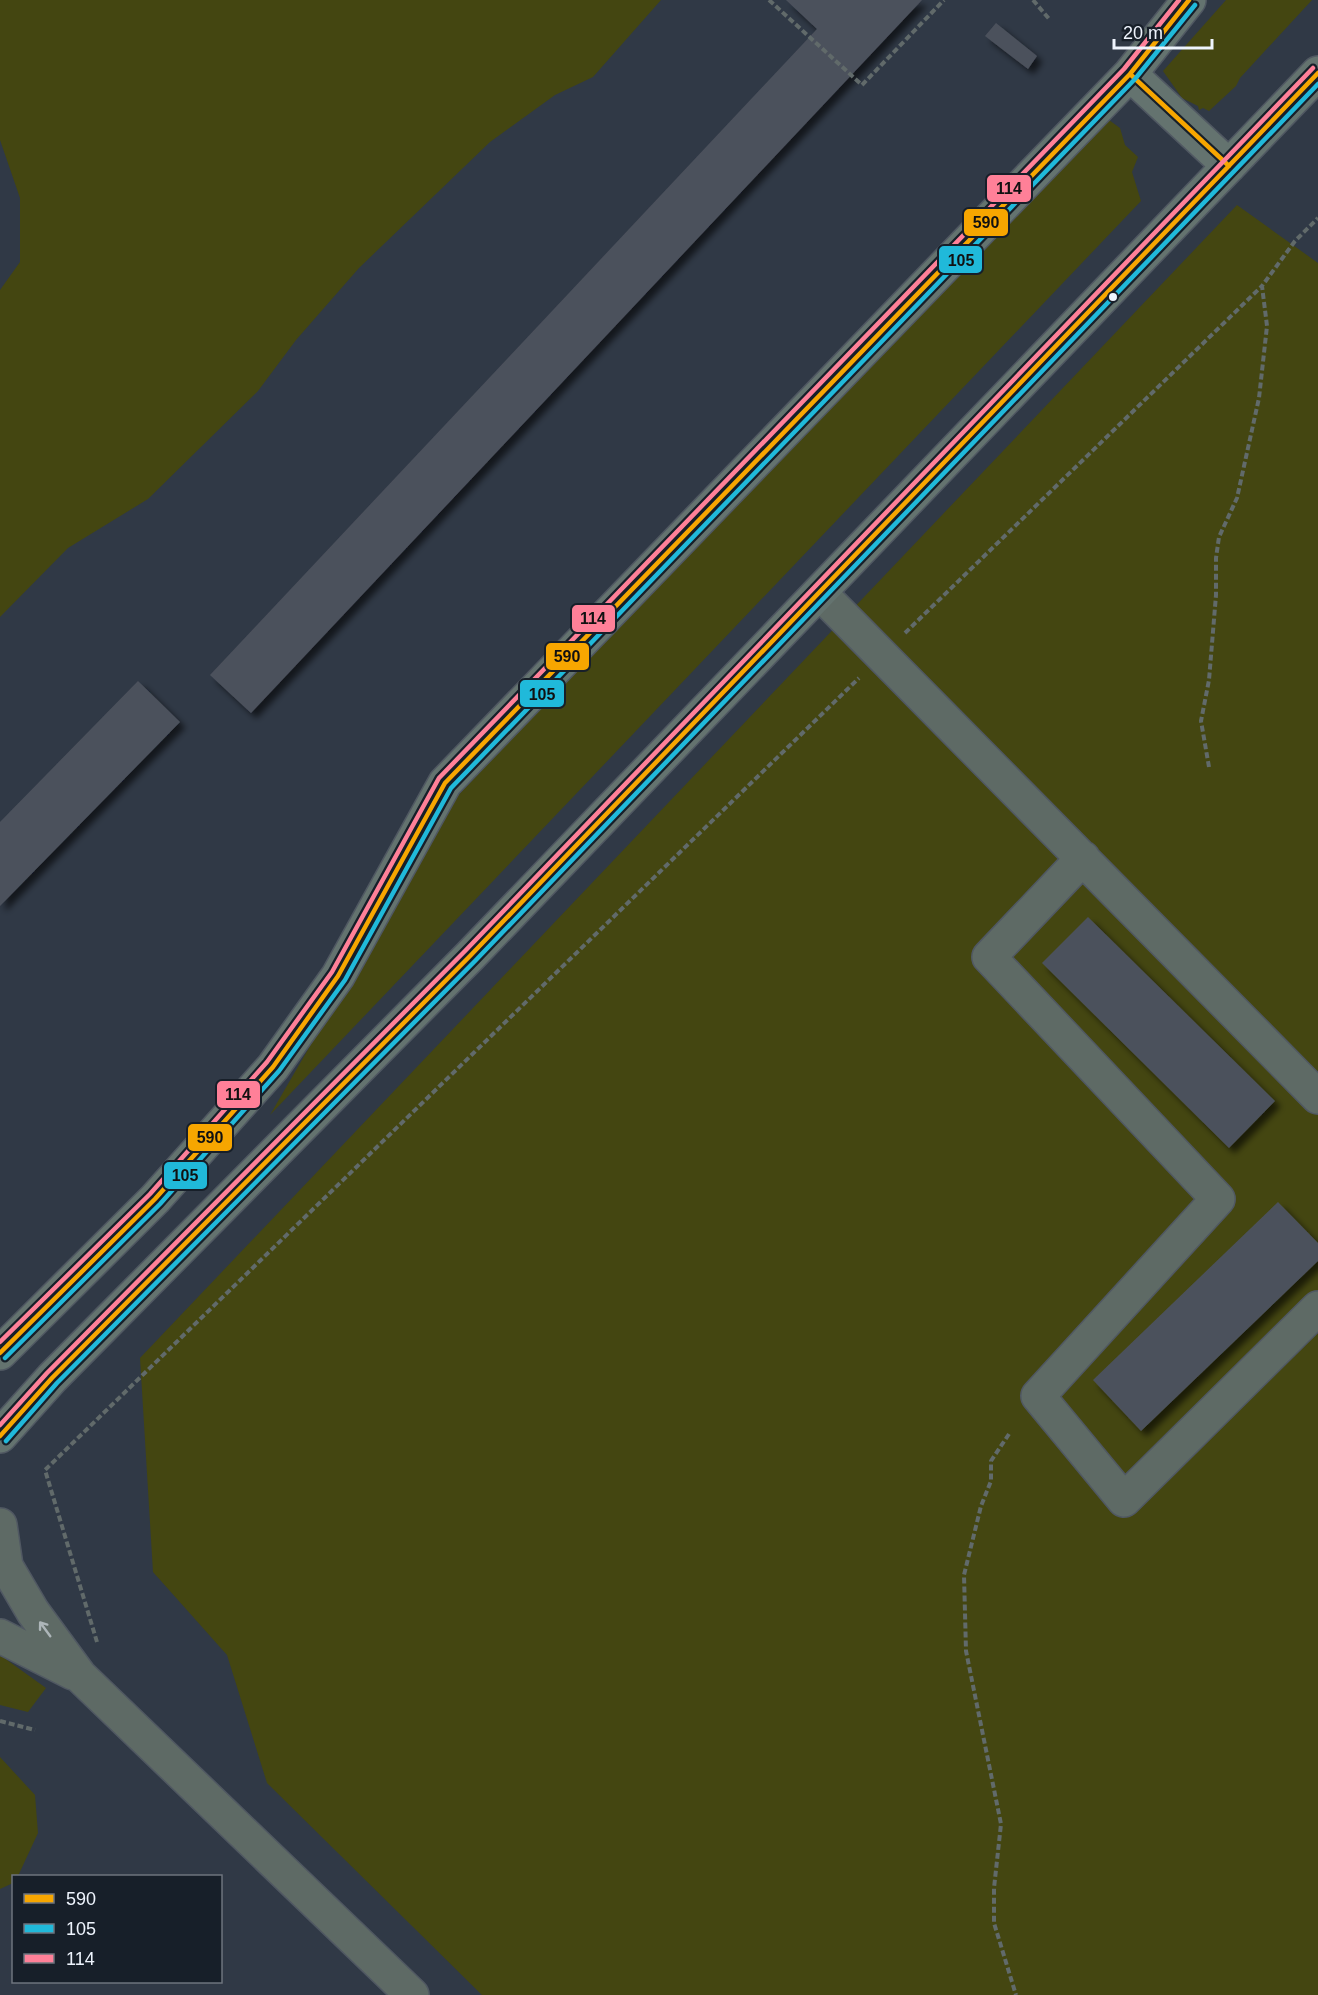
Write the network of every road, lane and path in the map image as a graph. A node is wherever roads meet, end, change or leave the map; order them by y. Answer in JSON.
{"nodes":[{"id":1,"x":769,"y":0,"type":"edge"},
{"id":2,"x":944,"y":0,"type":"edge"},
{"id":3,"x":1033,"y":0,"type":"edge"},
{"id":4,"x":1189,"y":0,"type":"edge"},
{"id":5,"x":1050,"y":20,"type":"dead end"},
{"id":6,"x":1318,"y":73,"type":"edge"},
{"id":7,"x":1130,"y":74,"type":"junction"},
{"id":8,"x":1229,"y":166,"type":"junction"},
{"id":9,"x":1318,"y":218,"type":"edge"},
{"id":10,"x":1262,"y":286,"type":"junction"},
{"id":11,"x":820,"y":593,"type":"junction"},
{"id":12,"x":882,"y":656,"type":"junction"},
{"id":13,"x":1209,"y":767,"type":"dead end"},
{"id":14,"x":1083,"y":858,"type":"junction"},
{"id":15,"x":1318,"y":1097,"type":"edge"},
{"id":16,"x":1318,"y":1308,"type":"edge"},
{"id":17,"x":0,"y":1353,"type":"edge"},
{"id":18,"x":1009,"y":1434,"type":"dead end"},
{"id":19,"x":0,"y":1436,"type":"edge"},
{"id":20,"x":0,"y":1525,"type":"edge"},
{"id":21,"x":0,"y":1636,"type":"edge"},
{"id":22,"x":100,"y":1651,"type":"dead end"},
{"id":23,"x":80,"y":1676,"type":"junction"},
{"id":24,"x":0,"y":1721,"type":"edge"},
{"id":25,"x":35,"y":1730,"type":"dead end"},
{"id":26,"x":412,"y":1995,"type":"edge"},
{"id":27,"x":1016,"y":1995,"type":"edge"}],
"edges":[{"from":1,"to":2,"type":"path"},
{"from":3,"to":5,"type":"path"},
{"from":4,"to":7,"type":"main road"},
{"from":6,"to":8,"type":"main road"},
{"from":7,"to":8,"type":"main road"},
{"from":7,"to":17,"type":"main road"},
{"from":8,"to":11,"type":"main road"},
{"from":9,"to":10,"type":"path"},
{"from":10,"to":12,"type":"path"},
{"from":10,"to":13,"type":"path"},
{"from":11,"to":12,"type":"street"},
{"from":11,"to":19,"type":"main road"},
{"from":12,"to":14,"type":"street"},
{"from":12,"to":22,"type":"path"},
{"from":14,"to":15,"type":"street"},
{"from":14,"to":16,"type":"street"},
{"from":18,"to":27,"type":"path"},
{"from":23,"to":20,"type":"street","one_way":true},
{"from":21,"to":23,"type":"street"},
{"from":23,"to":26,"type":"street"},
{"from":24,"to":25,"type":"path"}]}
